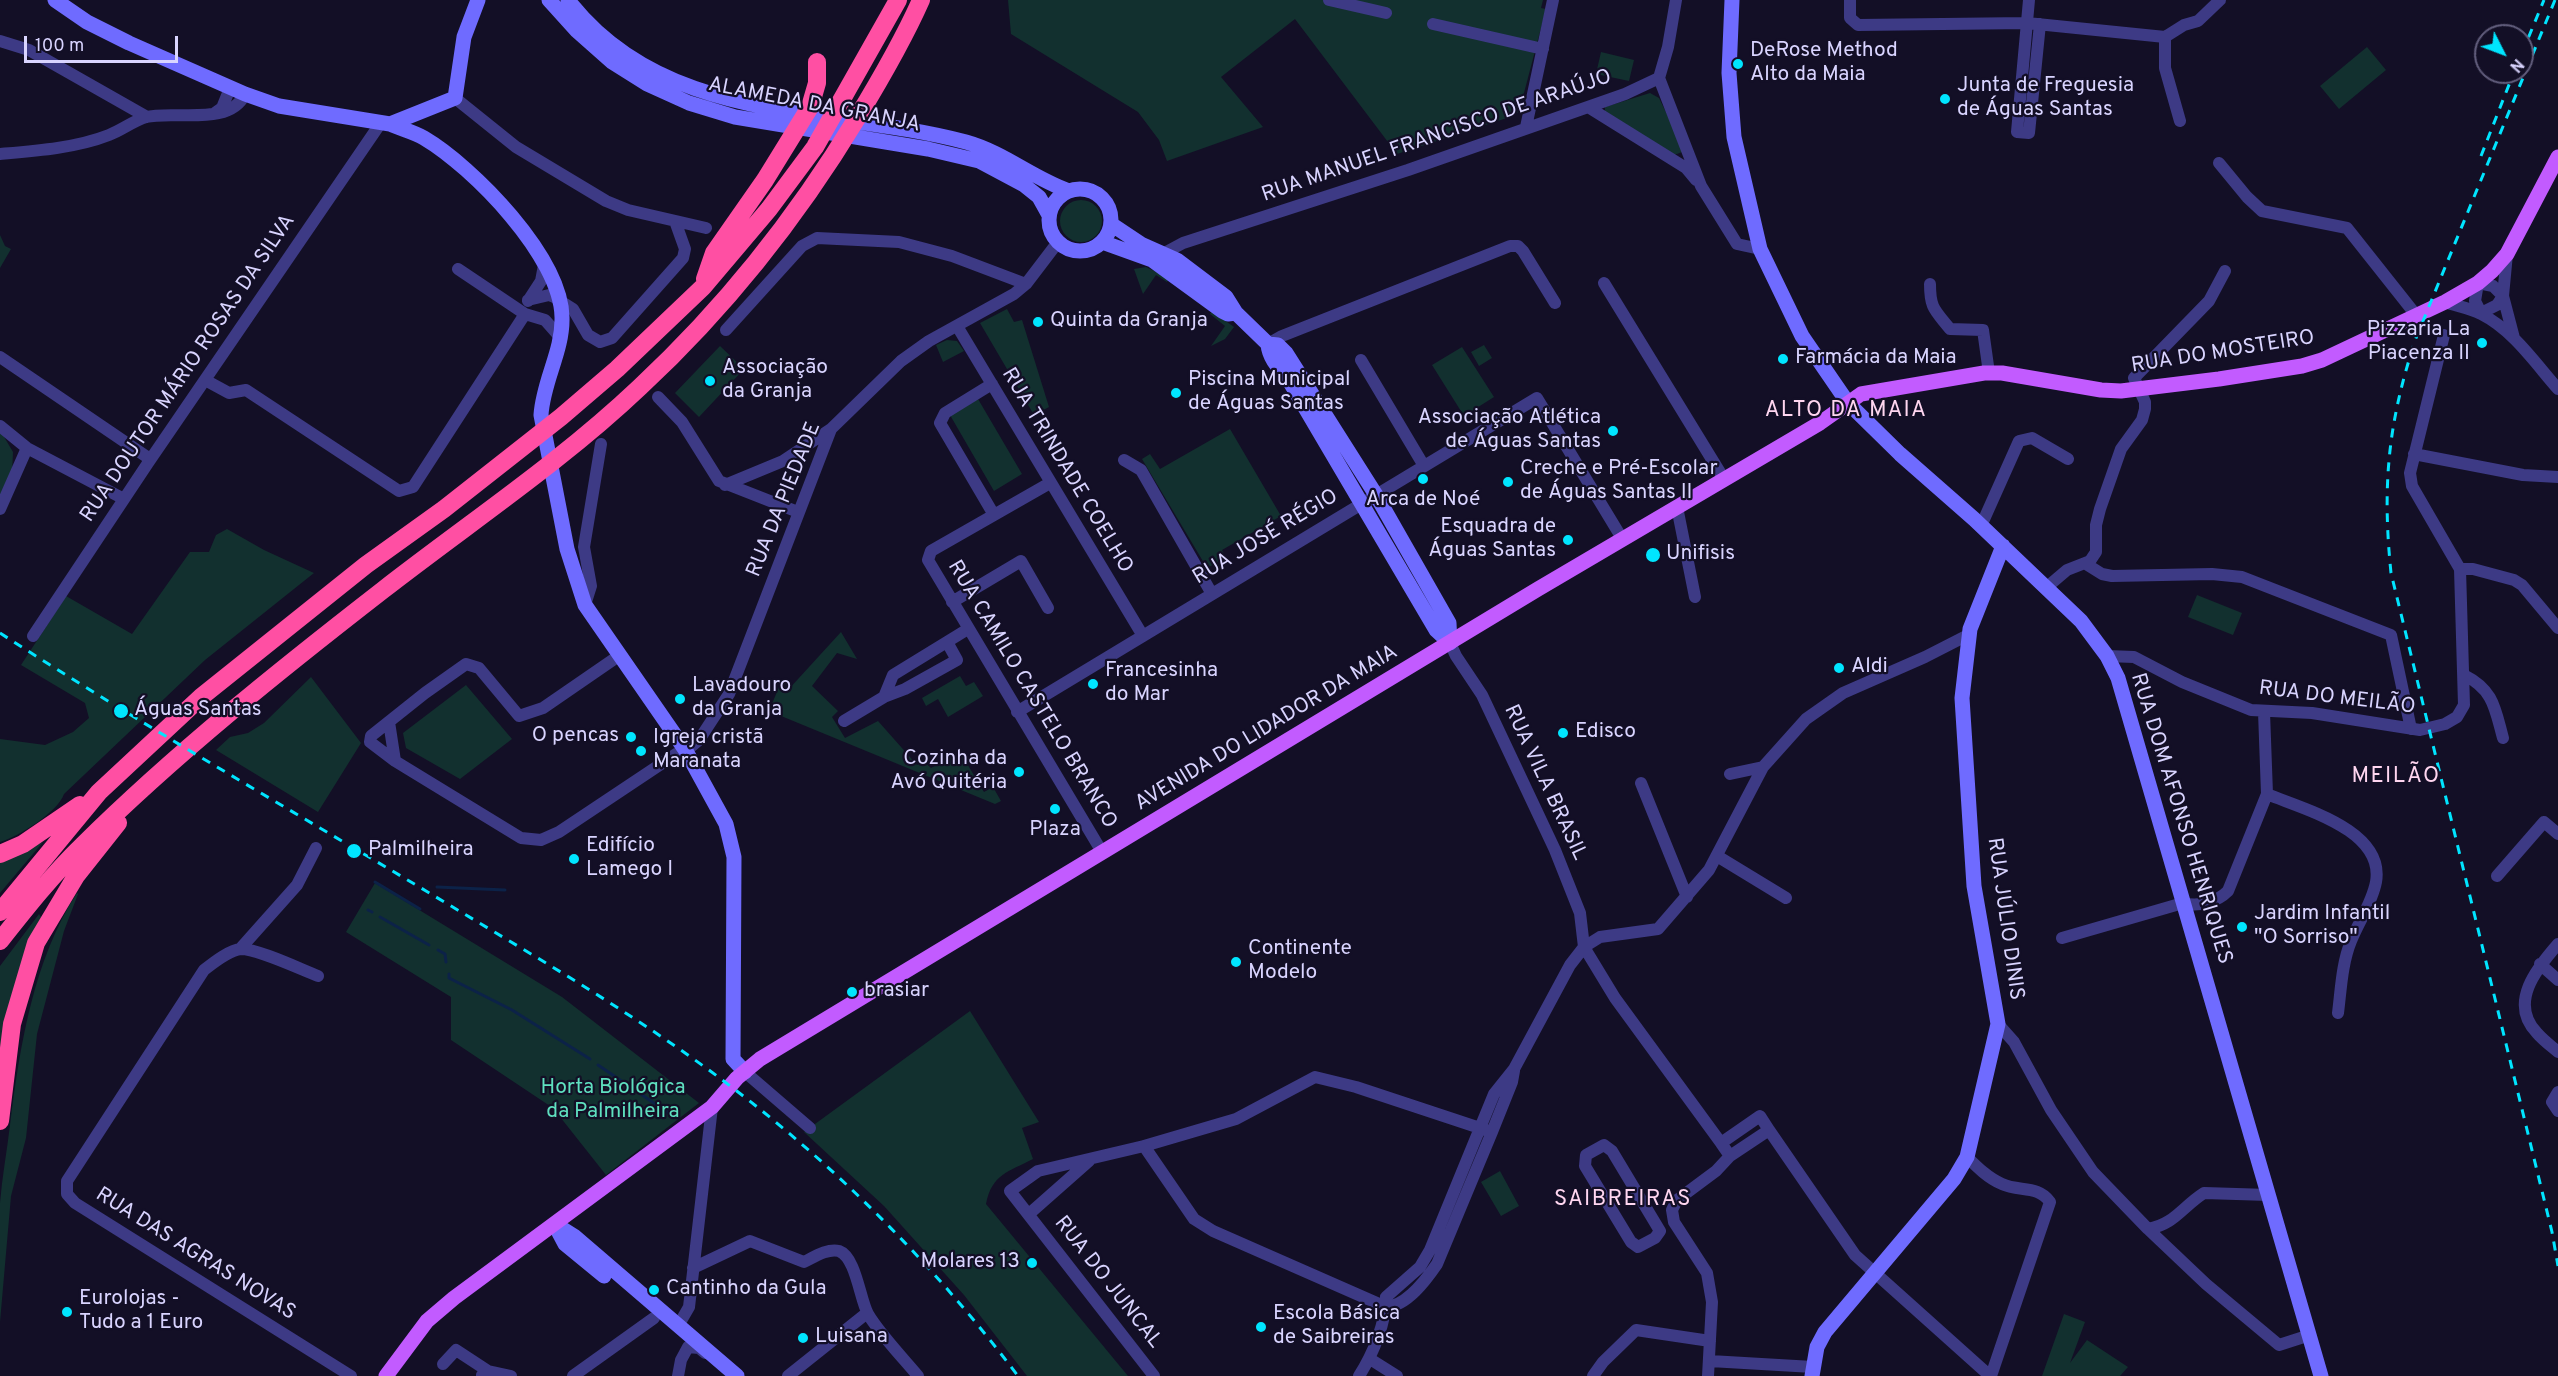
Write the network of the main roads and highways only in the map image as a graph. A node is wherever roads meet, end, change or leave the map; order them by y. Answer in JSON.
{"nodes":[{"id":1,"x":898,"y":0,"type":"edge"},
{"id":2,"x":921,"y":0,"type":"edge"},
{"id":3,"x":817,"y":62,"type":"dead end"},
{"id":4,"x":2558,"y":157,"type":"edge"},
{"id":5,"x":702,"y":287,"type":"junction"},
{"id":6,"x":1848,"y":403,"type":"joint"},
{"id":7,"x":99,"y":792,"type":"junction"},
{"id":8,"x":133,"y":798,"type":"junction"},
{"id":9,"x":0,"y":854,"type":"edge"},
{"id":10,"x":0,"y":912,"type":"edge"},
{"id":11,"x":0,"y":941,"type":"edge"},
{"id":12,"x":0,"y":1121,"type":"edge"},
{"id":13,"x":386,"y":1376,"type":"edge"}],
"edges":[{"from":1,"to":5,"type":"highway"},
{"from":2,"to":8,"type":"highway"},
{"from":3,"to":5,"type":"highway"},
{"from":4,"to":6,"type":"main road","name":"RUA DO MOSTEIRO"},
{"from":5,"to":7,"type":"highway"},
{"from":6,"to":13,"type":"main road","name":"AVENIDA DO LIDADOR DA MAIA"},
{"from":7,"to":9,"type":"highway"},
{"from":7,"to":10,"type":"highway"},
{"from":8,"to":11,"type":"highway"},
{"from":8,"to":12,"type":"highway"}]}
